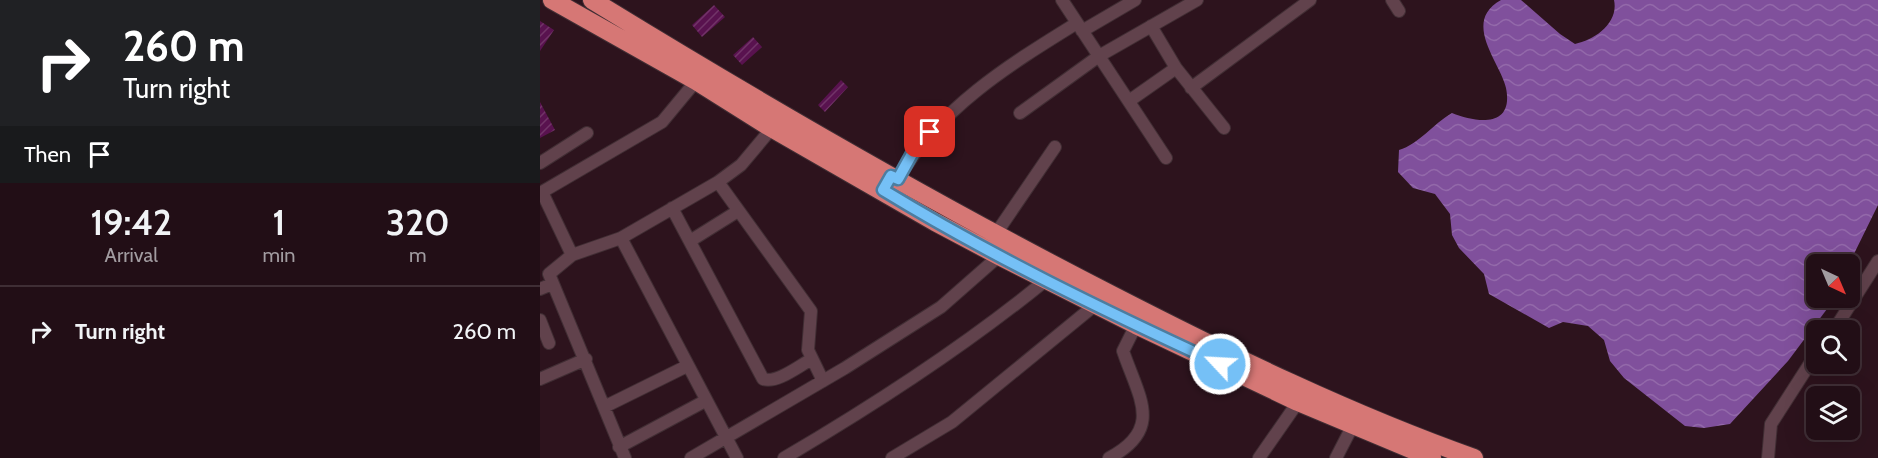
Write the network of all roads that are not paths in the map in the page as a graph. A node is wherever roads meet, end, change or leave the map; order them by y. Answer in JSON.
{"nodes":[{"id":1,"x":552,"y":0,"type":"edge"},
{"id":2,"x":592,"y":0,"type":"edge"},
{"id":3,"x":1062,"y":0,"type":"edge"},
{"id":4,"x":1135,"y":0,"type":"edge"},
{"id":5,"x":1197,"y":0,"type":"edge"},
{"id":6,"x":1310,"y":0,"type":"edge"},
{"id":7,"x":1392,"y":0,"type":"edge"},
{"id":8,"x":1399,"y":11,"type":"dead end"},
{"id":9,"x":1079,"y":27,"type":"junction"},
{"id":10,"x":1151,"y":27,"type":"junction"},
{"id":11,"x":635,"y":37,"type":"junction"},
{"id":12,"x":1099,"y":56,"type":"junction"},
{"id":13,"x":1176,"y":68,"type":"junction"},
{"id":14,"x":696,"y":81,"type":"junction"},
{"id":15,"x":1191,"y":88,"type":"junction"},
{"id":16,"x":1129,"y":101,"type":"junction"},
{"id":17,"x":1020,"y":113,"type":"dead end"},
{"id":18,"x":771,"y":122,"type":"junction"},
{"id":19,"x":1224,"y":128,"type":"dead end"},
{"id":20,"x":587,"y":133,"type":"dead end"},
{"id":21,"x":1055,"y":147,"type":"dead end"},
{"id":22,"x":1166,"y":158,"type":"dead end"},
{"id":23,"x":540,"y":163,"type":"edge"},
{"id":24,"x":718,"y":182,"type":"junction"},
{"id":25,"x":890,"y":182,"type":"junction"},
{"id":26,"x":541,"y":190,"type":"edge"},
{"id":27,"x":672,"y":208,"type":"junction"},
{"id":28,"x":738,"y":211,"type":"junction"},
{"id":29,"x":995,"y":235,"type":"junction"},
{"id":30,"x":621,"y":238,"type":"junction"},
{"id":31,"x":690,"y":242,"type":"junction"},
{"id":32,"x":572,"y":255,"type":"junction"},
{"id":33,"x":999,"y":255,"type":"junction"},
{"id":34,"x":1878,"y":261,"type":"edge"},
{"id":35,"x":1046,"y":280,"type":"junction"},
{"id":36,"x":552,"y":284,"type":"junction"},
{"id":37,"x":540,"y":290,"type":"edge"},
{"id":38,"x":1095,"y":305,"type":"junction"},
{"id":39,"x":540,"y":320,"type":"edge"},
{"id":40,"x":1840,"y":320,"type":"edge"},
{"id":41,"x":1136,"y":325,"type":"junction"},
{"id":42,"x":549,"y":343,"type":"dead end"},
{"id":43,"x":586,"y":359,"type":"junction"},
{"id":44,"x":812,"y":359,"type":"junction"},
{"id":45,"x":687,"y":366,"type":"junction"},
{"id":46,"x":1806,"y":370,"type":"edge"},
{"id":47,"x":540,"y":379,"type":"edge"},
{"id":48,"x":823,"y":381,"type":"junction"},
{"id":49,"x":705,"y":402,"type":"junction"},
{"id":50,"x":1298,"y":402,"type":"junction"},
{"id":51,"x":604,"y":407,"type":"junction"},
{"id":52,"x":1353,"y":425,"type":"junction"},
{"id":53,"x":724,"y":439,"type":"junction"},
{"id":54,"x":622,"y":452,"type":"edge"},
{"id":55,"x":1404,"y":452,"type":"edge"},
{"id":56,"x":691,"y":458,"type":"edge"},
{"id":57,"x":737,"y":458,"type":"edge"},
{"id":58,"x":784,"y":458,"type":"edge"},
{"id":59,"x":892,"y":458,"type":"edge"},
{"id":60,"x":1109,"y":458,"type":"edge"},
{"id":61,"x":1259,"y":458,"type":"edge"},
{"id":62,"x":1336,"y":458,"type":"edge"},
{"id":63,"x":1432,"y":458,"type":"edge"},
{"id":64,"x":1474,"y":458,"type":"edge"},
{"id":65,"x":1768,"y":458,"type":"edge"}],
"edges":[{"from":1,"to":11,"type":"highway"},
{"from":2,"to":11,"type":"highway"},
{"from":3,"to":9,"type":"street"},
{"from":4,"to":9,"type":"street"},
{"from":5,"to":10,"type":"street"},
{"from":6,"to":15,"type":"street"},
{"from":7,"to":8,"type":"street"},
{"from":9,"to":12,"type":"street"},
{"from":9,"to":25,"type":"street"},
{"from":10,"to":12,"type":"street"},
{"from":10,"to":13,"type":"street"},
{"from":11,"to":14,"type":"highway"},
{"from":11,"to":18,"type":"highway"},
{"from":12,"to":16,"type":"street"},
{"from":12,"to":17,"type":"street"},
{"from":13,"to":15,"type":"street"},
{"from":13,"to":16,"type":"street"},
{"from":14,"to":18,"type":"highway"},
{"from":14,"to":26,"type":"street"},
{"from":15,"to":19,"type":"street"},
{"from":16,"to":22,"type":"street"},
{"from":18,"to":24,"type":"street"},
{"from":18,"to":25,"type":"highway"},
{"from":20,"to":23,"type":"street"},
{"from":21,"to":29,"type":"street"},
{"from":24,"to":27,"type":"street"},
{"from":24,"to":28,"type":"street"},
{"from":25,"to":29,"type":"highway"},
{"from":25,"to":33,"type":"highway"},
{"from":26,"to":32,"type":"street"},
{"from":27,"to":30,"type":"street"},
{"from":27,"to":31,"type":"street"},
{"from":28,"to":31,"type":"street"},
{"from":28,"to":44,"type":"street"},
{"from":29,"to":64,"type":"highway"},
{"from":30,"to":32,"type":"street"},
{"from":30,"to":45,"type":"street"},
{"from":31,"to":44,"type":"street"},
{"from":32,"to":36,"type":"street"},
{"from":33,"to":35,"type":"highway"},
{"from":33,"to":48,"type":"street"},
{"from":34,"to":40,"type":"street"},
{"from":35,"to":38,"type":"highway"},
{"from":35,"to":58,"type":"street"},
{"from":36,"to":37,"type":"street"},
{"from":36,"to":43,"type":"street"},
{"from":38,"to":41,"type":"highway"},
{"from":38,"to":59,"type":"street"},
{"from":39,"to":42,"type":"street"},
{"from":41,"to":50,"type":"highway"},
{"from":41,"to":60,"type":"street"},
{"from":43,"to":47,"type":"street"},
{"from":43,"to":51,"type":"street"},
{"from":44,"to":48,"type":"street"},
{"from":45,"to":49,"type":"street"},
{"from":45,"to":51,"type":"street"},
{"from":46,"to":65,"type":"street"},
{"from":48,"to":53,"type":"street"},
{"from":49,"to":53,"type":"street"},
{"from":49,"to":54,"type":"street"},
{"from":50,"to":52,"type":"highway"},
{"from":50,"to":61,"type":"street"},
{"from":51,"to":54,"type":"street"},
{"from":52,"to":55,"type":"highway"},
{"from":52,"to":62,"type":"street"},
{"from":53,"to":56,"type":"street"},
{"from":53,"to":57,"type":"street"},
{"from":55,"to":63,"type":"highway"}]}
